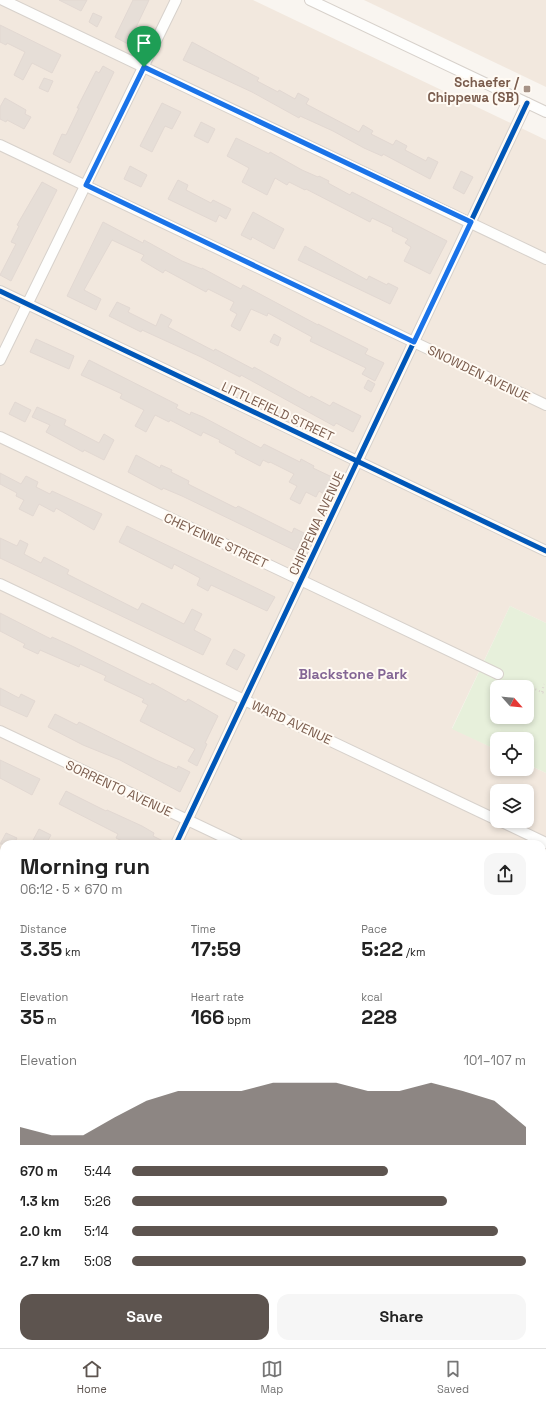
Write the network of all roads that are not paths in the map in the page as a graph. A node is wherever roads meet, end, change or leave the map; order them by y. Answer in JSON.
{"nodes":[{"id":1,"x":3,"y":0,"type":"edge"},
{"id":2,"x":176,"y":0,"type":"edge"},
{"id":3,"x":310,"y":0,"type":"edge"},
{"id":4,"x":144,"y":67,"type":"junction"},
{"id":5,"x":527,"y":103,"type":"junction"},
{"id":6,"x":546,"y":112,"type":"edge"},
{"id":7,"x":0,"y":145,"type":"edge"},
{"id":8,"x":86,"y":185,"type":"junction"},
{"id":9,"x":471,"y":222,"type":"junction"},
{"id":10,"x":546,"y":259,"type":"edge"},
{"id":11,"x":0,"y":291,"type":"edge"},
{"id":12,"x":27,"y":304,"type":"junction"},
{"id":13,"x":414,"y":342,"type":"junction"},
{"id":14,"x":0,"y":360,"type":"edge"},
{"id":15,"x":546,"y":405,"type":"edge"},
{"id":16,"x":0,"y":437,"type":"edge"},
{"id":17,"x":358,"y":461,"type":"junction"},
{"id":18,"x":546,"y":551,"type":"edge"},
{"id":19,"x":301,"y":580,"type":"junction"},
{"id":20,"x":0,"y":584,"type":"edge"},
{"id":21,"x":498,"y":674,"type":"dead end"},
{"id":22,"x":244,"y":700,"type":"junction"},
{"id":23,"x":0,"y":731,"type":"edge"},
{"id":24,"x":490,"y":817,"type":"edge"},
{"id":25,"x":188,"y":820,"type":"junction"},
{"id":26,"x":515,"y":828,"type":"edge"},
{"id":27,"x":178,"y":840,"type":"edge"},
{"id":28,"x":230,"y":840,"type":"edge"},
{"id":29,"x":540,"y":840,"type":"edge"}],
"edges":[{"from":1,"to":4,"type":"street"},
{"from":2,"to":4,"type":"street"},
{"from":3,"to":5,"type":"street"},
{"from":4,"to":8,"type":"street"},
{"from":4,"to":9,"type":"street"},
{"from":5,"to":6,"type":"street"},
{"from":5,"to":9,"type":"street","name":"CHIPPEWA AVENUE"},
{"from":7,"to":8,"type":"street","name":"SNOWDEN AVENUE"},
{"from":8,"to":12,"type":"street"},
{"from":8,"to":13,"type":"street","name":"SNOWDEN AVENUE"},
{"from":9,"to":10,"type":"street"},
{"from":9,"to":13,"type":"street","name":"CHIPPEWA AVENUE"},
{"from":11,"to":12,"type":"street","name":"LITTLEFIELD STREET"},
{"from":12,"to":14,"type":"street"},
{"from":12,"to":17,"type":"street","name":"LITTLEFIELD STREET"},
{"from":13,"to":15,"type":"street","name":"SNOWDEN AVENUE"},
{"from":13,"to":17,"type":"street","name":"CHIPPEWA AVENUE"},
{"from":16,"to":19,"type":"street","name":"CHEYENNE STREET"},
{"from":17,"to":18,"type":"street","name":"LITTLEFIELD STREET"},
{"from":17,"to":19,"type":"street","name":"CHIPPEWA AVENUE"},
{"from":19,"to":21,"type":"street","name":"CHEYENNE STREET"},
{"from":19,"to":22,"type":"street","name":"CHIPPEWA AVENUE"},
{"from":20,"to":22,"type":"street","name":"WARD AVENUE"},
{"from":22,"to":24,"type":"street","name":"WARD AVENUE"},
{"from":22,"to":25,"type":"street","name":"CHIPPEWA AVENUE"},
{"from":23,"to":25,"type":"street","name":"SORRENTO AVENUE"},
{"from":25,"to":27,"type":"street","name":"CHIPPEWA AVENUE"},
{"from":25,"to":28,"type":"street","name":"SORRENTO AVENUE"},
{"from":26,"to":29,"type":"street"}]}
